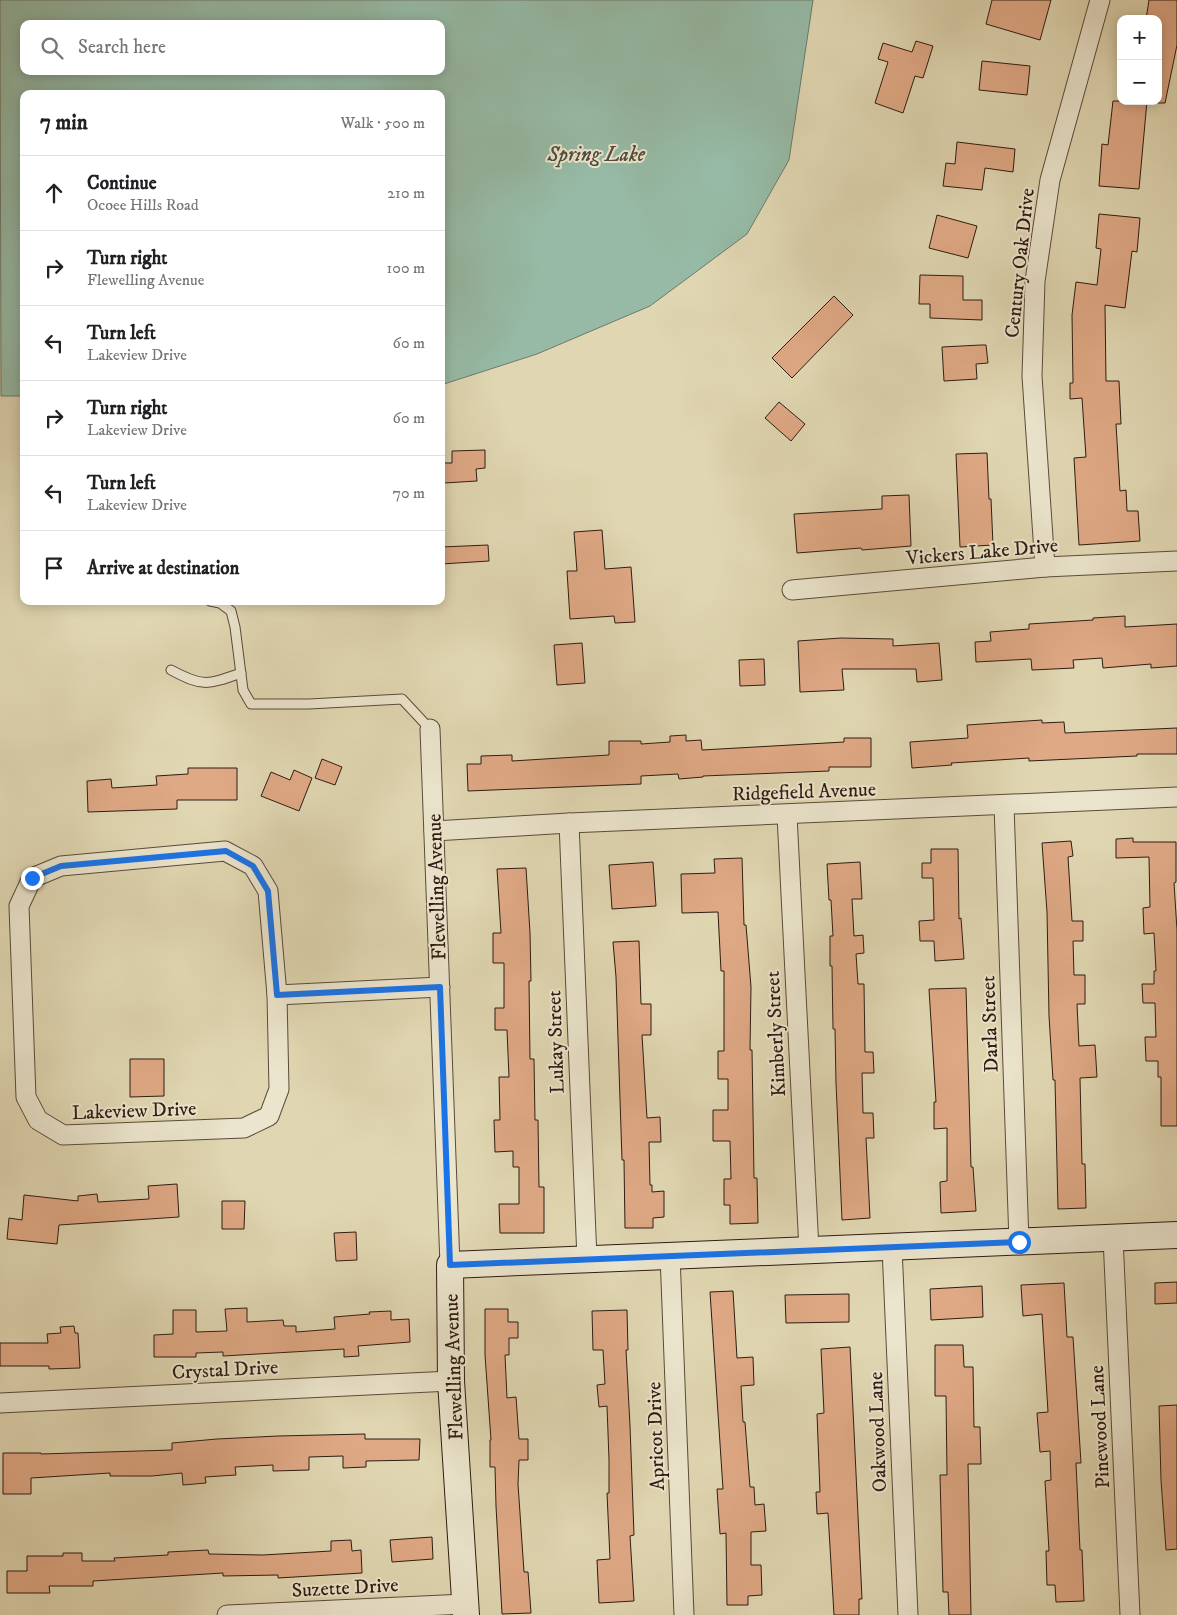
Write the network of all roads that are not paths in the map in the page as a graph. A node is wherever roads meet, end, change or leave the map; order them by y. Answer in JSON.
{"nodes":[{"id":1,"x":1100,"y":0,"type":"edge"},
{"id":2,"x":1177,"y":561,"type":"edge"},
{"id":3,"x":1045,"y":567,"type":"junction"},
{"id":4,"x":792,"y":590,"type":"dead end"},
{"id":5,"x":223,"y":605,"type":"edge"},
{"id":6,"x":171,"y":670,"type":"dead end"},
{"id":7,"x":241,"y":673,"type":"junction"},
{"id":8,"x":430,"y":729,"type":"joint"},
{"id":9,"x":1177,"y":797,"type":"edge"},
{"id":10,"x":1004,"y":805,"type":"junction"},
{"id":11,"x":787,"y":815,"type":"junction"},
{"id":12,"x":569,"y":823,"type":"junction"},
{"id":13,"x":434,"y":831,"type":"junction"},
{"id":14,"x":440,"y":987,"type":"junction"},
{"id":15,"x":277,"y":995,"type":"junction"},
{"id":16,"x":1177,"y":1235,"type":"edge"},
{"id":17,"x":1113,"y":1237,"type":"junction"},
{"id":18,"x":1019,"y":1242,"type":"junction"},
{"id":19,"x":892,"y":1247,"type":"junction"},
{"id":20,"x":809,"y":1250,"type":"junction"},
{"id":21,"x":670,"y":1255,"type":"junction"},
{"id":22,"x":587,"y":1259,"type":"junction"},
{"id":23,"x":450,"y":1265,"type":"junction"},
{"id":24,"x":452,"y":1381,"type":"junction"},
{"id":25,"x":0,"y":1403,"type":"edge"},
{"id":26,"x":466,"y":1610,"type":"edge"},
{"id":27,"x":227,"y":1615,"type":"edge"},
{"id":28,"x":684,"y":1615,"type":"edge"},
{"id":29,"x":908,"y":1615,"type":"edge"},
{"id":30,"x":1130,"y":1615,"type":"edge"}],
"edges":[{"from":1,"to":3,"type":"street","name":"Century Oak Drive"},
{"from":2,"to":3,"type":"street","name":"Vickers Lake Drive"},
{"from":3,"to":4,"type":"street","name":"Vickers Lake Drive"},
{"from":5,"to":7,"type":"lane"},
{"from":6,"to":7,"type":"lane"},
{"from":7,"to":8,"type":"lane"},
{"from":8,"to":13,"type":"street","name":"Flewelling Avenue"},
{"from":9,"to":10,"type":"street","name":"Ridgefield Avenue"},
{"from":10,"to":11,"type":"street","name":"Ridgefield Avenue"},
{"from":10,"to":18,"type":"street","name":"Darla Street"},
{"from":11,"to":12,"type":"street","name":"Ridgefield Avenue"},
{"from":11,"to":20,"type":"street","name":"Kimberly Street"},
{"from":12,"to":13,"type":"street","name":"Ridgefield Avenue"},
{"from":12,"to":22,"type":"street","name":"Lukay Street"},
{"from":13,"to":14,"type":"street","name":"Flewelling Avenue"},
{"from":14,"to":15,"type":"street"},
{"from":14,"to":23,"type":"street","name":"Flewelling Avenue"},
{"from":15,"to":15,"type":"street","name":"Lakeview Drive"},
{"from":16,"to":17,"type":"street"},
{"from":17,"to":18,"type":"street"},
{"from":17,"to":30,"type":"street","name":"Pinewood Lane"},
{"from":18,"to":19,"type":"street"},
{"from":19,"to":20,"type":"street"},
{"from":19,"to":29,"type":"street","name":"Oakwood Lane"},
{"from":20,"to":21,"type":"street"},
{"from":21,"to":22,"type":"street"},
{"from":21,"to":28,"type":"street","name":"Apricot Drive"},
{"from":22,"to":23,"type":"street"},
{"from":23,"to":24,"type":"street","name":"Flewelling Avenue"},
{"from":24,"to":25,"type":"street","name":"Crystal Drive"},
{"from":24,"to":26,"type":"street","name":"Flewelling Avenue"},
{"from":26,"to":27,"type":"street","name":"Suzette Drive"}]}
